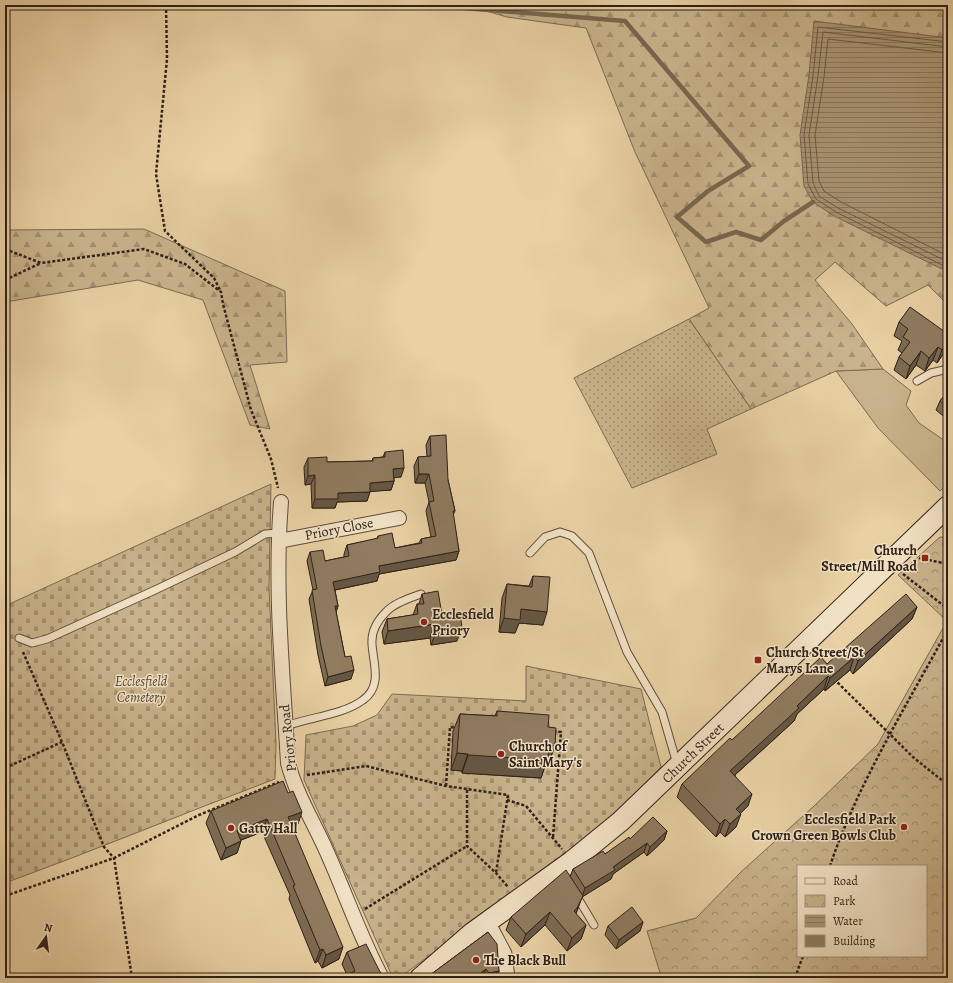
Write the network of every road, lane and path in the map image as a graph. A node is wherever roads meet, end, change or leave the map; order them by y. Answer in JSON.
{"nodes":[{"id":1,"x":166,"y":5,"type":"edge"},
{"id":2,"x":5,"y":249,"type":"edge"},
{"id":3,"x":41,"y":263,"type":"junction"},
{"id":4,"x":5,"y":280,"type":"edge"},
{"id":5,"x":221,"y":292,"type":"junction"},
{"id":6,"x":948,"y":369,"type":"edge"},
{"id":7,"x":917,"y":381,"type":"dead end"},
{"id":8,"x":281,"y":502,"type":"joint"},
{"id":9,"x":946,"y":511,"type":"edge"},
{"id":10,"x":399,"y":518,"type":"dead end"},
{"id":11,"x":279,"y":537,"type":"junction"},
{"id":12,"x":530,"y":552,"type":"dead end"},
{"id":13,"x":894,"y":560,"type":"junction"},
{"id":14,"x":948,"y":564,"type":"edge"},
{"id":15,"x":421,"y":594,"type":"edge"},
{"id":16,"x":948,"y":609,"type":"edge"},
{"id":17,"x":948,"y":630,"type":"edge"},
{"id":18,"x":19,"y":638,"type":"joint"},
{"id":19,"x":830,"y":675,"type":"edge"},
{"id":20,"x":286,"y":726,"type":"junction"},
{"id":21,"x":464,"y":728,"type":"edge"},
{"id":22,"x":546,"y":731,"type":"edge"},
{"id":23,"x":890,"y":736,"type":"junction"},
{"id":24,"x":62,"y":742,"type":"junction"},
{"id":25,"x":678,"y":767,"type":"junction"},
{"id":26,"x":5,"y":768,"type":"edge"},
{"id":27,"x":292,"y":777,"type":"junction"},
{"id":28,"x":948,"y":785,"type":"edge"},
{"id":29,"x":446,"y":786,"type":"junction"},
{"id":30,"x":467,"y":790,"type":"junction"},
{"id":31,"x":507,"y":800,"type":"junction"},
{"id":32,"x":553,"y":837,"type":"junction"},
{"id":33,"x":468,"y":846,"type":"junction"},
{"id":34,"x":114,"y":858,"type":"junction"},
{"id":35,"x":830,"y":865,"type":"edge"},
{"id":36,"x":564,"y":869,"type":"junction"},
{"id":37,"x":496,"y":873,"type":"junction"},
{"id":38,"x":571,"y":888,"type":"edge"},
{"id":39,"x":5,"y":896,"type":"edge"},
{"id":40,"x":517,"y":899,"type":"junction"},
{"id":41,"x":354,"y":916,"type":"junction"},
{"id":42,"x":486,"y":922,"type":"junction"},
{"id":43,"x":594,"y":925,"type":"dead end"},
{"id":44,"x":803,"y":957,"type":"edge"},
{"id":45,"x":132,"y":978,"type":"edge"},
{"id":46,"x":382,"y":978,"type":"edge"},
{"id":47,"x":420,"y":978,"type":"edge"},
{"id":48,"x":506,"y":978,"type":"edge"},
{"id":49,"x":796,"y":978,"type":"edge"}],
"edges":[{"from":1,"to":5,"type":"path"},
{"from":2,"to":3,"type":"path"},
{"from":3,"to":4,"type":"path"},
{"from":3,"to":5,"type":"path"},
{"from":5,"to":8,"type":"path"},
{"from":6,"to":7,"type":"lane"},
{"from":8,"to":11,"type":"street","name":"Priory Road"},
{"from":9,"to":13,"type":"main road","name":"Church Street"},
{"from":10,"to":11,"type":"street","name":"Priory Close"},
{"from":11,"to":18,"type":"lane"},
{"from":11,"to":20,"type":"street","name":"Priory Road"},
{"from":12,"to":25,"type":"lane"},
{"from":13,"to":14,"type":"path"},
{"from":13,"to":16,"type":"path"},
{"from":13,"to":25,"type":"main road","name":"Church Street"},
{"from":15,"to":20,"type":"lane"},
{"from":17,"to":23,"type":"path"},
{"from":18,"to":24,"type":"path"},
{"from":19,"to":23,"type":"path"},
{"from":20,"to":27,"type":"street","name":"Priory Road"},
{"from":21,"to":29,"type":"path"},
{"from":22,"to":32,"type":"path"},
{"from":23,"to":28,"type":"path"},
{"from":23,"to":35,"type":"path"},
{"from":24,"to":26,"type":"path"},
{"from":24,"to":34,"type":"path"},
{"from":25,"to":36,"type":"main road","name":"Church Street"},
{"from":27,"to":29,"type":"path"},
{"from":27,"to":34,"type":"path"},
{"from":27,"to":41,"type":"street","name":"Priory Road"},
{"from":29,"to":30,"type":"path"},
{"from":30,"to":31,"type":"path"},
{"from":30,"to":33,"type":"path"},
{"from":31,"to":32,"type":"path"},
{"from":31,"to":37,"type":"path"},
{"from":32,"to":36,"type":"path"},
{"from":33,"to":37,"type":"path"},
{"from":33,"to":41,"type":"path"},
{"from":34,"to":39,"type":"path"},
{"from":34,"to":45,"type":"path"},
{"from":36,"to":40,"type":"main road","name":"Church Street"},
{"from":37,"to":40,"type":"path"},
{"from":38,"to":43,"type":"lane"},
{"from":40,"to":42,"type":"main road","name":"Church Street"},
{"from":41,"to":46,"type":"street","name":"Priory Road"},
{"from":42,"to":47,"type":"main road","name":"Church Street"},
{"from":42,"to":48,"type":"street"},
{"from":44,"to":49,"type":"path"}]}
